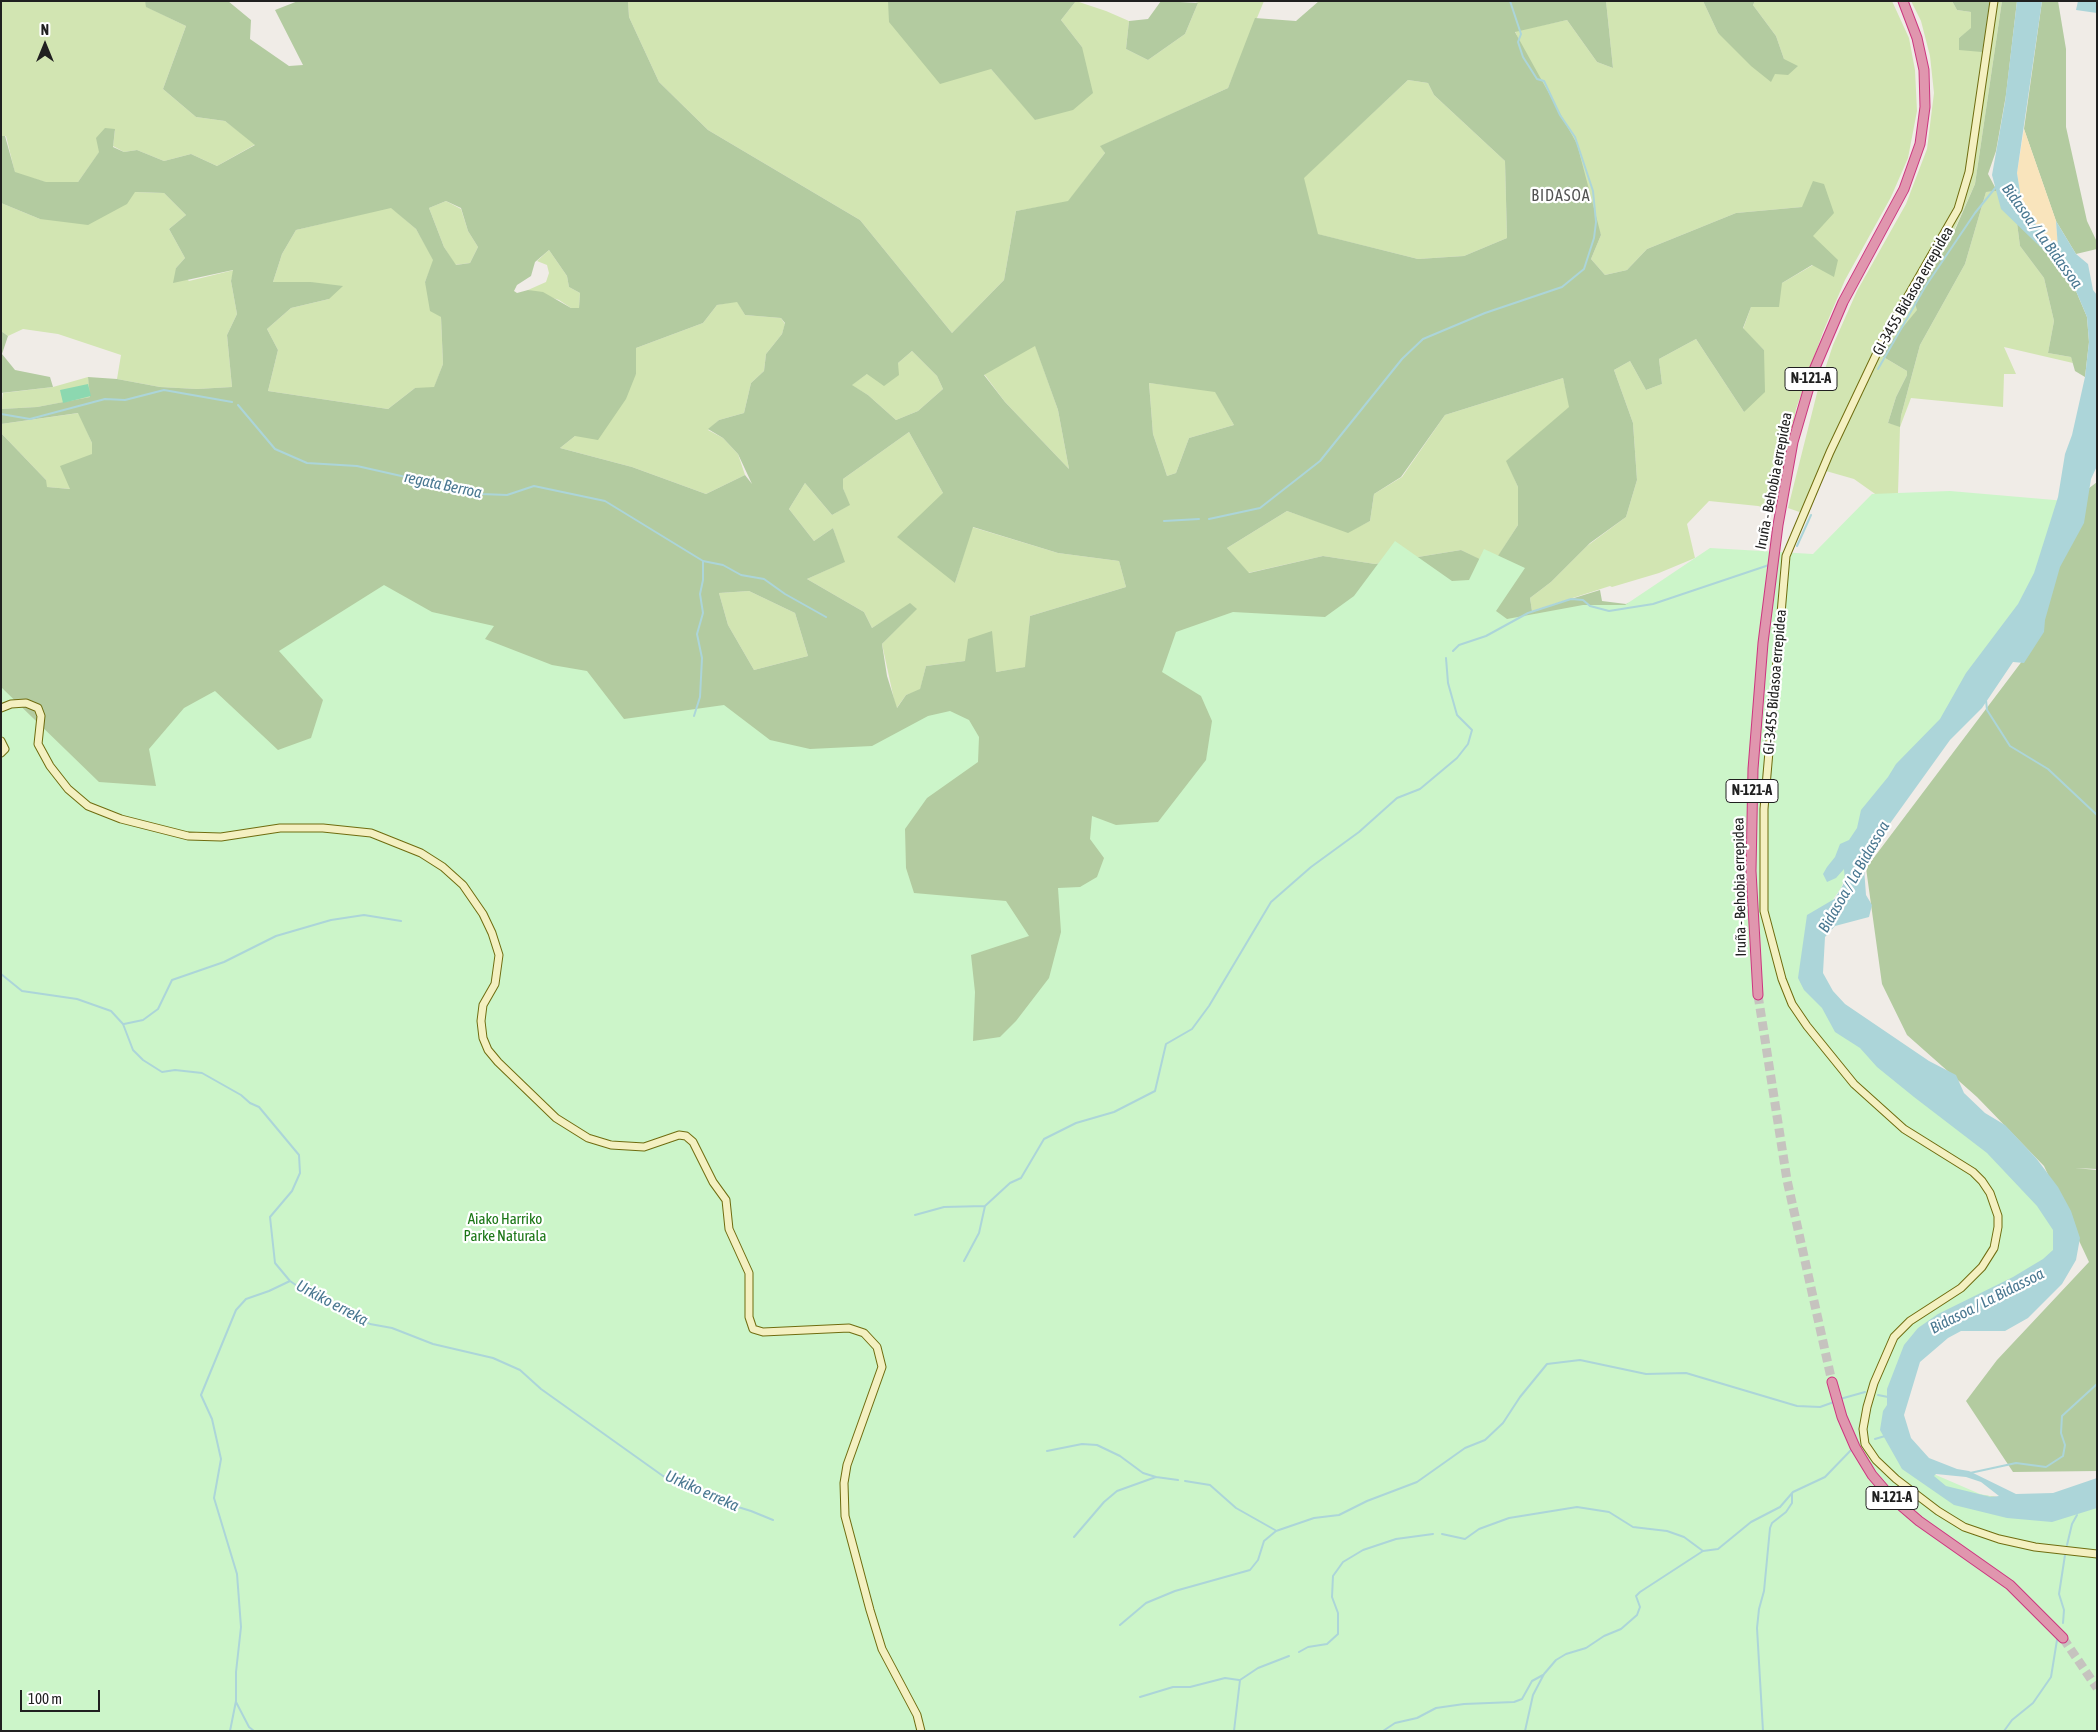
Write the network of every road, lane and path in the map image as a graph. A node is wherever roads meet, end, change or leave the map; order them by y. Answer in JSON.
{"nodes":[{"id":1,"x":1903,"y":1,"type":"edge"},
{"id":2,"x":1994,"y":1,"type":"edge"},
{"id":3,"x":1,"y":708,"type":"edge"},
{"id":4,"x":1,"y":740,"type":"edge"},
{"id":5,"x":1,"y":754,"type":"edge"},
{"id":6,"x":1758,"y":995,"type":"tunnel mouth"},
{"id":7,"x":1832,"y":1382,"type":"tunnel mouth"},
{"id":8,"x":2097,"y":1554,"type":"edge"},
{"id":9,"x":2063,"y":1638,"type":"tunnel mouth"},
{"id":10,"x":921,"y":1731,"type":"edge"}],
"edges":[{"from":1,"to":6,"type":"highway","name":"Iruña - Behobia errepidea","number":"N-121-A"},
{"from":2,"to":8,"type":"street","name":"GI-3455 Bidasoa errepidea"},
{"from":3,"to":10,"type":"street"},
{"from":4,"to":5,"type":"street"},
{"from":7,"to":9,"type":"highway","number":"N-121-A"}]}
